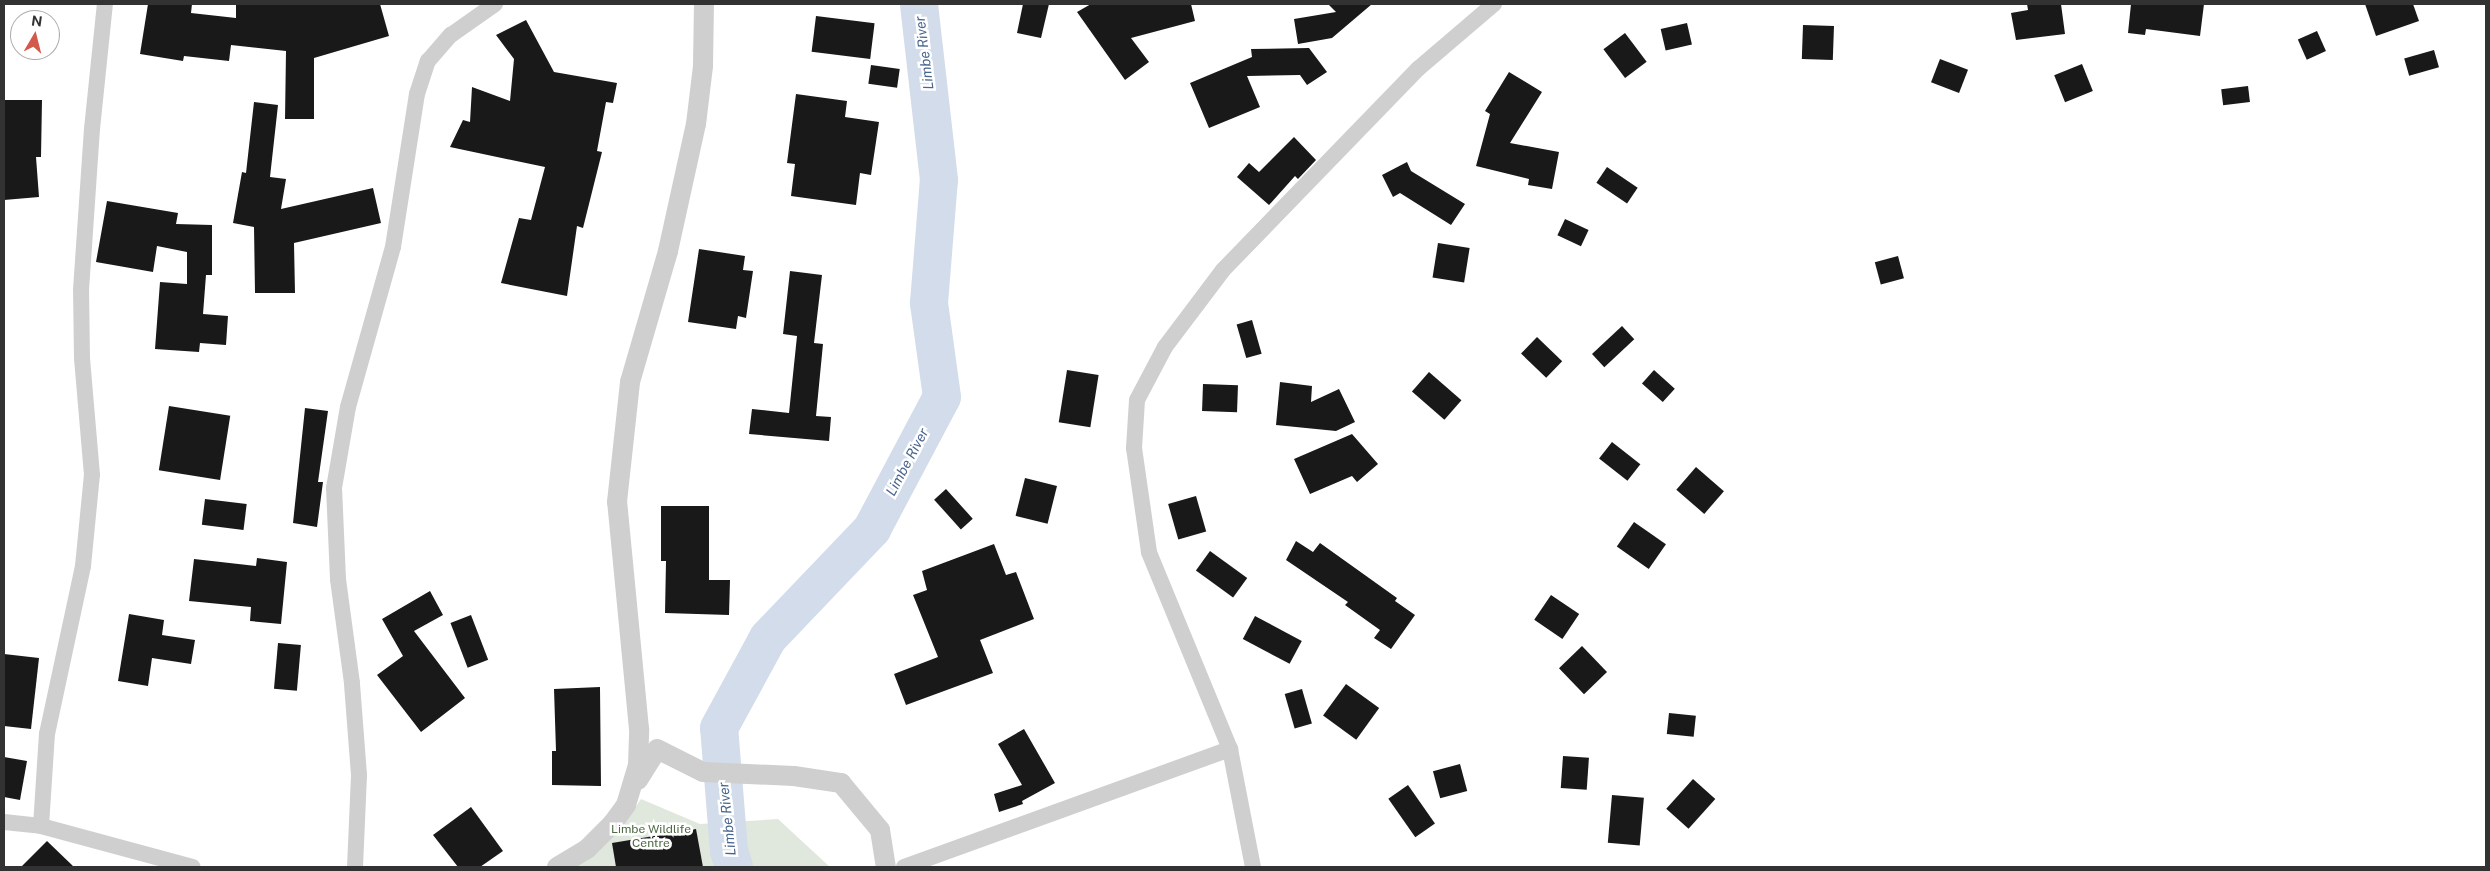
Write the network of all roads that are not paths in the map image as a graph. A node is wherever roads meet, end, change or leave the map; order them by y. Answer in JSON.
{"nodes":[{"id":1,"x":106,"y":4,"type":"edge"},
{"id":2,"x":495,"y":4,"type":"edge"},
{"id":3,"x":704,"y":4,"type":"edge"},
{"id":4,"x":1494,"y":4,"type":"edge"},
{"id":5,"x":1230,"y":749,"type":"junction"},
{"id":6,"x":632,"y":789,"type":"junction"},
{"id":7,"x":4,"y":822,"type":"edge"},
{"id":8,"x":41,"y":826,"type":"junction"},
{"id":9,"x":167,"y":863,"type":"edge"},
{"id":10,"x":194,"y":867,"type":"edge"},
{"id":11,"x":355,"y":867,"type":"edge"},
{"id":12,"x":557,"y":867,"type":"edge"},
{"id":13,"x":886,"y":867,"type":"edge"},
{"id":14,"x":904,"y":867,"type":"edge"},
{"id":15,"x":1253,"y":867,"type":"edge"}],
"edges":[{"from":1,"to":8,"type":"street"},
{"from":2,"to":11,"type":"street"},
{"from":3,"to":6,"type":"street"},
{"from":4,"to":5,"type":"street"},
{"from":5,"to":14,"type":"street"},
{"from":5,"to":15,"type":"street"},
{"from":6,"to":12,"type":"street"},
{"from":6,"to":13,"type":"street"},
{"from":7,"to":8,"type":"street"},
{"from":8,"to":9,"type":"street"},
{"from":9,"to":10,"type":"street"}]}
